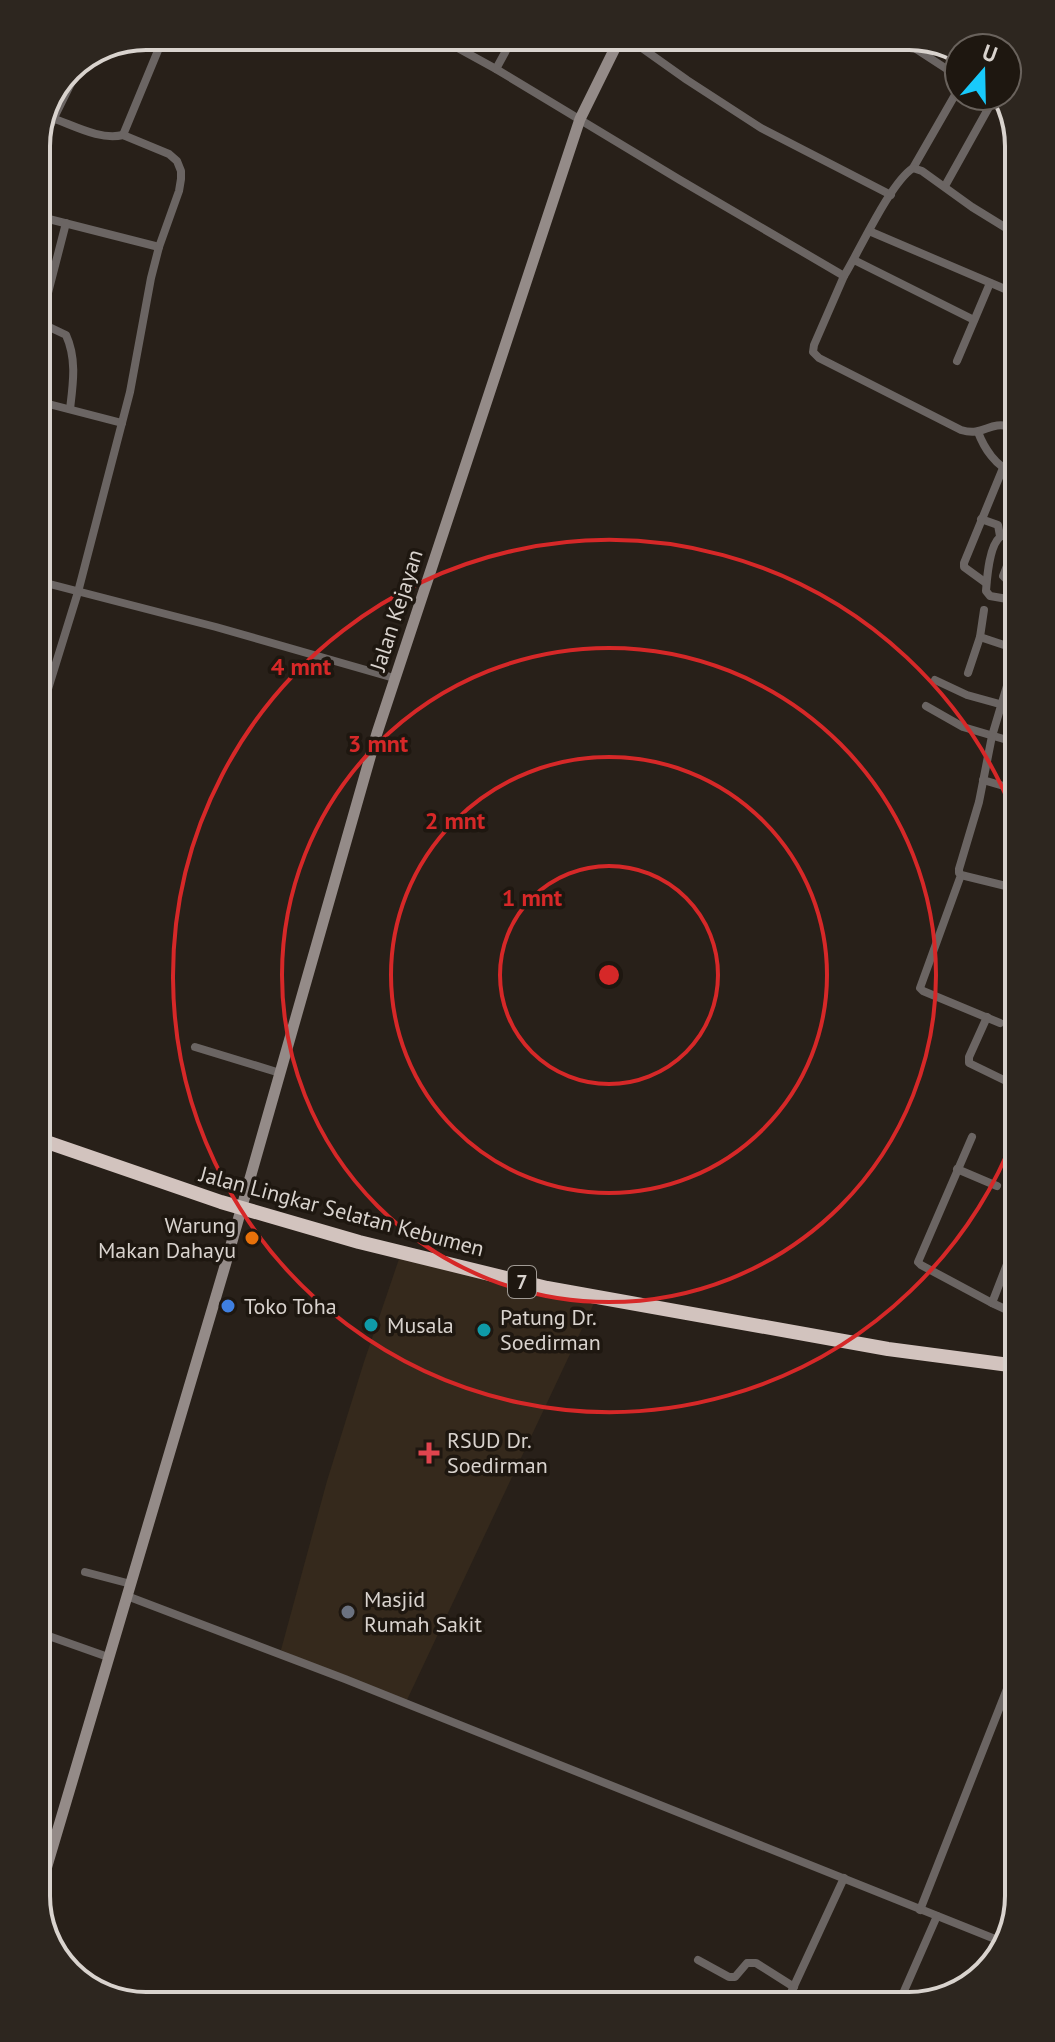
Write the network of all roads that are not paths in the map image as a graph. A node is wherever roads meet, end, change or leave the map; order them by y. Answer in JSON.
{"nodes":[{"id":1,"x":158,"y":50,"type":"edge"},
{"id":2,"x":461,"y":50,"type":"edge"},
{"id":3,"x":506,"y":50,"type":"edge"},
{"id":4,"x":616,"y":50,"type":"edge"},
{"id":5,"x":643,"y":50,"type":"edge"},
{"id":6,"x":918,"y":50,"type":"edge"},
{"id":7,"x":943,"y":67,"type":"edge"},
{"id":8,"x":496,"y":69,"type":"junction"},
{"id":9,"x":945,"y":112,"type":"edge"},
{"id":10,"x":983,"y":112,"type":"edge"},
{"id":11,"x":54,"y":119,"type":"edge"},
{"id":12,"x":580,"y":119,"type":"junction"},
{"id":13,"x":123,"y":135,"type":"junction"},
{"id":14,"x":913,"y":168,"type":"junction"},
{"id":15,"x":945,"y":186,"type":"junction"},
{"id":16,"x":891,"y":195,"type":"junction"},
{"id":17,"x":50,"y":219,"type":"edge"},
{"id":18,"x":66,"y":223,"type":"junction"},
{"id":19,"x":1005,"y":227,"type":"edge"},
{"id":20,"x":869,"y":231,"type":"junction"},
{"id":21,"x":159,"y":247,"type":"junction"},
{"id":22,"x":854,"y":260,"type":"junction"},
{"id":23,"x":844,"y":276,"type":"junction"},
{"id":24,"x":990,"y":283,"type":"junction"},
{"id":25,"x":50,"y":285,"type":"edge"},
{"id":26,"x":1005,"y":289,"type":"edge"},
{"id":27,"x":974,"y":320,"type":"junction"},
{"id":28,"x":50,"y":327,"type":"edge"},
{"id":29,"x":957,"y":361,"type":"dead end"},
{"id":30,"x":50,"y":404,"type":"edge"},
{"id":31,"x":70,"y":409,"type":"junction"},
{"id":32,"x":122,"y":423,"type":"junction"},
{"id":33,"x":1005,"y":425,"type":"edge"},
{"id":34,"x":978,"y":432,"type":"junction"},
{"id":35,"x":1003,"y":468,"type":"joint"},
{"id":36,"x":981,"y":519,"type":"junction"},
{"id":37,"x":1005,"y":535,"type":"edge"},
{"id":38,"x":1000,"y":536,"type":"junction"},
{"id":39,"x":991,"y":556,"type":"junction"},
{"id":40,"x":1005,"y":561,"type":"edge"},
{"id":41,"x":986,"y":583,"type":"junction"},
{"id":42,"x":50,"y":584,"type":"edge"},
{"id":43,"x":78,"y":592,"type":"junction"},
{"id":44,"x":1005,"y":598,"type":"edge"},
{"id":45,"x":984,"y":610,"type":"dead end"},
{"id":46,"x":980,"y":637,"type":"junction"},
{"id":47,"x":1005,"y":645,"type":"edge"},
{"id":48,"x":968,"y":673,"type":"dead end"},
{"id":49,"x":394,"y":678,"type":"junction"},
{"id":50,"x":935,"y":680,"type":"dead end"},
{"id":51,"x":50,"y":682,"type":"edge"},
{"id":52,"x":1005,"y":692,"type":"edge"},
{"id":53,"x":1001,"y":705,"type":"junction"},
{"id":54,"x":926,"y":706,"type":"dead end"},
{"id":55,"x":1005,"y":706,"type":"edge"},
{"id":56,"x":992,"y":736,"type":"junction"},
{"id":57,"x":1005,"y":740,"type":"edge"},
{"id":58,"x":983,"y":780,"type":"junction"},
{"id":59,"x":1005,"y":786,"type":"edge"},
{"id":60,"x":961,"y":875,"type":"junction"},
{"id":61,"x":1005,"y":886,"type":"edge"},
{"id":62,"x":987,"y":1017,"type":"junction"},
{"id":63,"x":1000,"y":1023,"type":"dead end"},
{"id":64,"x":195,"y":1047,"type":"dead end"},
{"id":65,"x":280,"y":1073,"type":"junction"},
{"id":66,"x":1005,"y":1079,"type":"edge"},
{"id":67,"x":972,"y":1137,"type":"dead end"},
{"id":68,"x":50,"y":1143,"type":"edge"},
{"id":69,"x":957,"y":1169,"type":"junction"},
{"id":70,"x":997,"y":1186,"type":"dead end"},
{"id":71,"x":241,"y":1208,"type":"junction"},
{"id":72,"x":1005,"y":1269,"type":"edge"},
{"id":73,"x":992,"y":1303,"type":"junction"},
{"id":74,"x":1005,"y":1309,"type":"edge"},
{"id":75,"x":1005,"y":1364,"type":"edge"},
{"id":76,"x":85,"y":1572,"type":"dead end"},
{"id":77,"x":131,"y":1584,"type":"junction"},
{"id":78,"x":127,"y":1596,"type":"junction"},
{"id":79,"x":50,"y":1636,"type":"edge"},
{"id":80,"x":108,"y":1657,"type":"junction"},
{"id":81,"x":1005,"y":1694,"type":"edge"},
{"id":82,"x":50,"y":1845,"type":"edge"},
{"id":83,"x":844,"y":1878,"type":"junction"},
{"id":84,"x":920,"y":1910,"type":"junction"},
{"id":85,"x":937,"y":1916,"type":"junction"},
{"id":86,"x":995,"y":1939,"type":"edge"},
{"id":87,"x":698,"y":1960,"type":"dead end"},
{"id":88,"x":794,"y":1987,"type":"junction"},
{"id":89,"x":792,"y":1992,"type":"edge"},
{"id":90,"x":904,"y":1992,"type":"edge"}],
"edges":[{"from":1,"to":13,"type":"street"},
{"from":2,"to":8,"type":"street"},
{"from":3,"to":8,"type":"street"},
{"from":4,"to":12,"type":"main road","name":"Jalan Kejayan"},
{"from":5,"to":16,"type":"street"},
{"from":6,"to":7,"type":"street"},
{"from":8,"to":12,"type":"street"},
{"from":9,"to":14,"type":"street"},
{"from":10,"to":15,"type":"street"},
{"from":11,"to":13,"type":"street"},
{"from":12,"to":23,"type":"street"},
{"from":12,"to":49,"type":"main road","name":"Jalan Kejayan"},
{"from":13,"to":21,"type":"street"},
{"from":14,"to":15,"type":"street"},
{"from":14,"to":16,"type":"street"},
{"from":15,"to":19,"type":"street"},
{"from":16,"to":20,"type":"street"},
{"from":17,"to":18,"type":"street"},
{"from":18,"to":21,"type":"street"},
{"from":18,"to":25,"type":"street"},
{"from":20,"to":22,"type":"street"},
{"from":20,"to":24,"type":"street"},
{"from":21,"to":32,"type":"street"},
{"from":22,"to":23,"type":"street"},
{"from":22,"to":27,"type":"street"},
{"from":23,"to":34,"type":"street"},
{"from":24,"to":26,"type":"street"},
{"from":24,"to":27,"type":"street"},
{"from":27,"to":29,"type":"street"},
{"from":28,"to":31,"type":"street"},
{"from":30,"to":31,"type":"street"},
{"from":31,"to":32,"type":"street"},
{"from":32,"to":43,"type":"street"},
{"from":33,"to":34,"type":"street"},
{"from":34,"to":35,"type":"street"},
{"from":35,"to":36,"type":"street"},
{"from":36,"to":38,"type":"street"},
{"from":36,"to":41,"type":"street"},
{"from":37,"to":38,"type":"street"},
{"from":38,"to":39,"type":"street"},
{"from":39,"to":40,"type":"street"},
{"from":39,"to":41,"type":"street"},
{"from":41,"to":44,"type":"street"},
{"from":42,"to":43,"type":"street"},
{"from":43,"to":49,"type":"street"},
{"from":43,"to":51,"type":"street"},
{"from":45,"to":46,"type":"street"},
{"from":46,"to":47,"type":"street"},
{"from":46,"to":48,"type":"street"},
{"from":49,"to":65,"type":"main road","name":"Jalan Kejayan"},
{"from":50,"to":53,"type":"street"},
{"from":52,"to":53,"type":"street"},
{"from":53,"to":55,"type":"street"},
{"from":53,"to":56,"type":"street"},
{"from":54,"to":56,"type":"street"},
{"from":56,"to":57,"type":"street"},
{"from":56,"to":58,"type":"street"},
{"from":58,"to":59,"type":"street"},
{"from":58,"to":60,"type":"street"},
{"from":60,"to":61,"type":"street"},
{"from":60,"to":62,"type":"street"},
{"from":62,"to":63,"type":"street"},
{"from":62,"to":66,"type":"street"},
{"from":64,"to":65,"type":"street"},
{"from":65,"to":71,"type":"main road","name":"Jalan Kejayan"},
{"from":67,"to":69,"type":"street"},
{"from":68,"to":71,"type":"highway","name":"Jalan Lingkar Selatan Kebumen","number":"7"},
{"from":69,"to":70,"type":"street"},
{"from":69,"to":73,"type":"street"},
{"from":71,"to":75,"type":"highway","name":"Jalan Lingkar Selatan Kebumen","number":"7"},
{"from":71,"to":77,"type":"main road","name":"Jalan Kejayan"},
{"from":72,"to":73,"type":"street"},
{"from":73,"to":74,"type":"street"},
{"from":76,"to":77,"type":"street"},
{"from":77,"to":78,"type":"main road","name":"Jalan Kejayan"},
{"from":78,"to":80,"type":"main road","name":"Jalan Kejayan"},
{"from":78,"to":83,"type":"street"},
{"from":79,"to":80,"type":"street"},
{"from":80,"to":82,"type":"main road","name":"Jalan Kejayan"},
{"from":81,"to":84,"type":"street"},
{"from":83,"to":84,"type":"street"},
{"from":83,"to":88,"type":"street"},
{"from":84,"to":85,"type":"street"},
{"from":85,"to":86,"type":"street"},
{"from":85,"to":90,"type":"street"},
{"from":87,"to":88,"type":"street"},
{"from":88,"to":89,"type":"street"}]}
